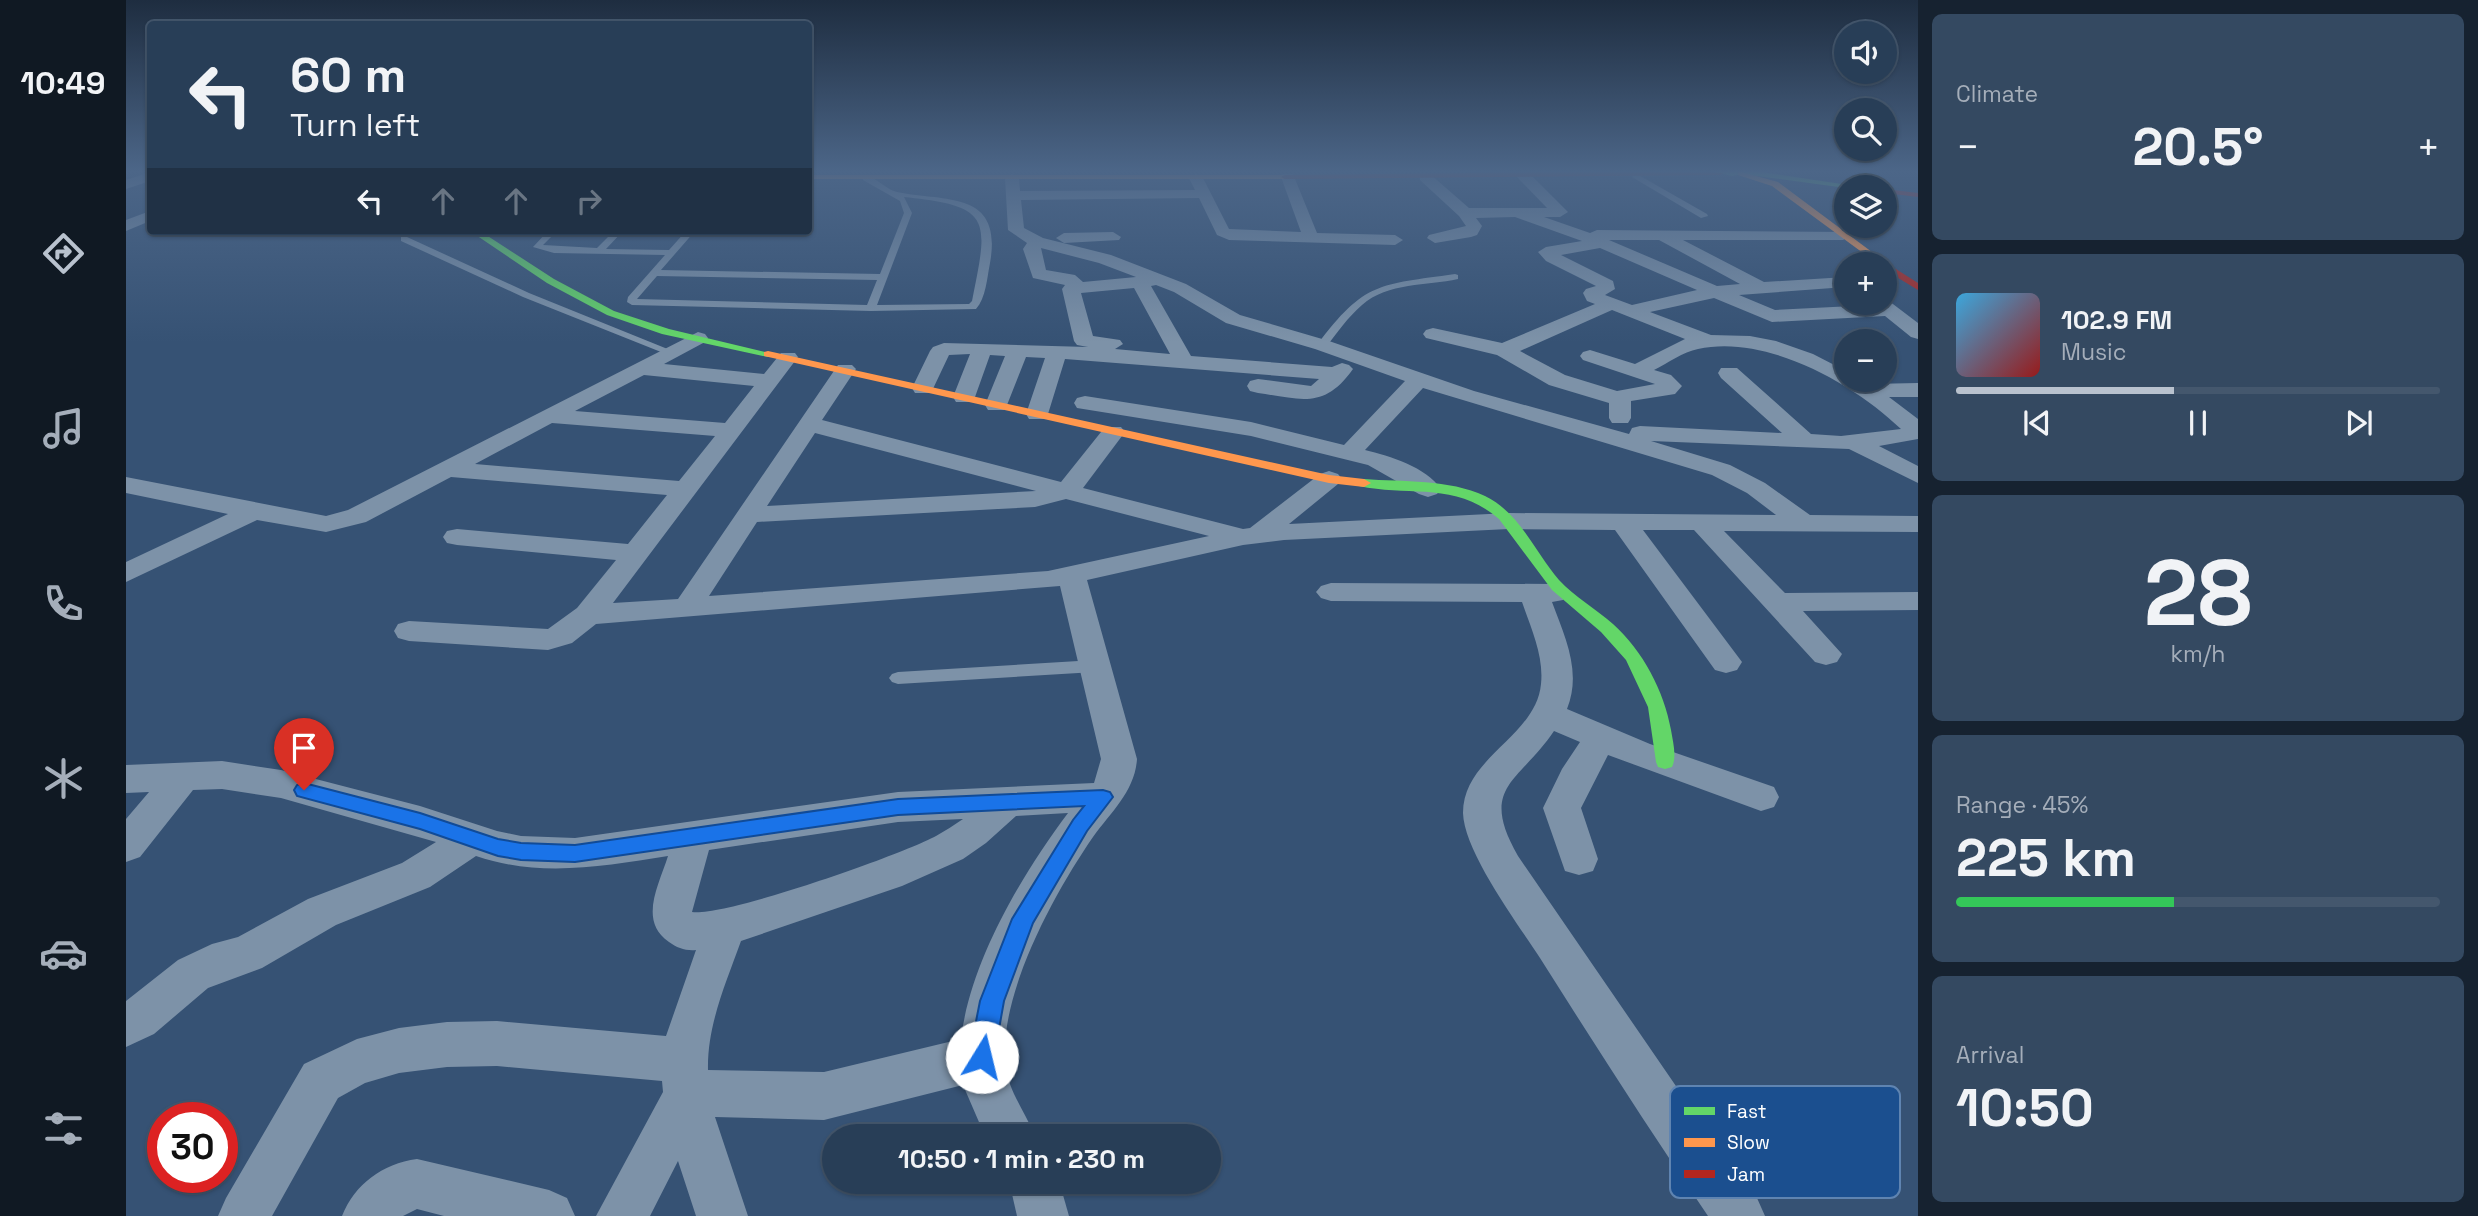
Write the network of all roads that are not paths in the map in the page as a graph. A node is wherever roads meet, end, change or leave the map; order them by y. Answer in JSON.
{"nodes":[{"id":1,"x":902,"y":228,"type":"edge"},
{"id":2,"x":986,"y":228,"type":"edge"},
{"id":3,"x":1017,"y":228,"type":"edge"},
{"id":4,"x":1223,"y":228,"type":"edge"},
{"id":5,"x":1307,"y":228,"type":"edge"},
{"id":6,"x":1473,"y":228,"type":"edge"},
{"id":7,"x":1562,"y":228,"type":"edge"},
{"id":8,"x":480,"y":235,"type":"edge"},
{"id":9,"x":549,"y":235,"type":"edge"},
{"id":10,"x":616,"y":235,"type":"edge"},
{"id":11,"x":688,"y":235,"type":"edge"},
{"id":12,"x":1583,"y":235,"type":"junction"},
{"id":13,"x":1661,"y":235,"type":"junction"},
{"id":14,"x":1834,"y":235,"type":"edge"},
{"id":15,"x":1113,"y":237,"type":"dead end"},
{"id":16,"x":1311,"y":237,"type":"junction"},
{"id":17,"x":1435,"y":238,"type":"dead end"},
{"id":18,"x":1847,"y":238,"type":"edge"},
{"id":19,"x":404,"y":239,"type":"dead end"},
{"id":20,"x":1032,"y":240,"type":"junction"},
{"id":21,"x":1395,"y":240,"type":"dead end"},
{"id":22,"x":1605,"y":243,"type":"junction"},
{"id":23,"x":599,"y":251,"type":"junction"},
{"id":24,"x":1866,"y":252,"type":"edge"},
{"id":25,"x":672,"y":253,"type":"junction"},
{"id":26,"x":654,"y":273,"type":"junction"},
{"id":27,"x":883,"y":277,"type":"junction"},
{"id":28,"x":1455,"y":277,"type":"dead end"},
{"id":29,"x":1149,"y":281,"type":"junction"},
{"id":30,"x":1834,"y":283,"type":"edge"},
{"id":31,"x":1077,"y":286,"type":"junction"},
{"id":32,"x":1761,"y":288,"type":"junction"},
{"id":33,"x":1720,"y":291,"type":"junction"},
{"id":34,"x":1611,"y":303,"type":"junction"},
{"id":35,"x":871,"y":308,"type":"junction"},
{"id":36,"x":1630,"y":311,"type":"junction"},
{"id":37,"x":1834,"y":312,"type":"edge"},
{"id":38,"x":1896,"y":315,"type":"edge"},
{"id":39,"x":1918,"y":333,"type":"edge"},
{"id":40,"x":1433,"y":334,"type":"dead end"},
{"id":41,"x":698,"y":338,"type":"junction"},
{"id":42,"x":1708,"y":341,"type":"junction"},
{"id":43,"x":1322,"y":345,"type":"junction"},
{"id":44,"x":982,"y":348,"type":"junction"},
{"id":45,"x":1018,"y":350,"type":"junction"},
{"id":46,"x":1504,"y":350,"type":"junction"},
{"id":47,"x":670,"y":352,"type":"junction"},
{"id":48,"x":1057,"y":352,"type":"junction"},
{"id":49,"x":1096,"y":354,"type":"junction"},
{"id":50,"x":1180,"y":354,"type":"junction"},
{"id":51,"x":1590,"y":356,"type":"dead end"},
{"id":52,"x":788,"y":357,"type":"junction"},
{"id":53,"x":1355,"y":357,"type":"junction"},
{"id":54,"x":640,"y":368,"type":"junction"},
{"id":55,"x":845,"y":369,"type":"junction"},
{"id":56,"x":1637,"y":370,"type":"junction"},
{"id":57,"x":1729,"y":373,"type":"dead end"},
{"id":58,"x":1337,"y":374,"type":"junction"},
{"id":59,"x":1834,"y":375,"type":"edge"},
{"id":60,"x":1419,"y":379,"type":"junction"},
{"id":61,"x":769,"y":380,"type":"junction"},
{"id":62,"x":923,"y":388,"type":"junction"},
{"id":63,"x":1897,"y":390,"type":"edge"},
{"id":64,"x":1918,"y":390,"type":"edge"},
{"id":65,"x":1866,"y":392,"type":"edge"},
{"id":66,"x":964,"y":397,"type":"junction"},
{"id":67,"x":1620,"y":399,"type":"junction"},
{"id":68,"x":1084,"y":403,"type":"junction"},
{"id":69,"x":996,"y":405,"type":"junction"},
{"id":70,"x":1037,"y":414,"type":"junction"},
{"id":71,"x":547,"y":416,"type":"junction"},
{"id":72,"x":809,"y":424,"type":"junction"},
{"id":73,"x":731,"y":430,"type":"junction"},
{"id":74,"x":1113,"y":432,"type":"junction"},
{"id":75,"x":1619,"y":435,"type":"junction"},
{"id":76,"x":1806,"y":442,"type":"junction"},
{"id":77,"x":1854,"y":442,"type":"junction"},
{"id":78,"x":1348,"y":454,"type":"junction"},
{"id":79,"x":447,"y":469,"type":"junction"},
{"id":80,"x":1918,"y":476,"type":"edge"},
{"id":81,"x":1329,"y":479,"type":"junction"},
{"id":82,"x":126,"y":485,"type":"edge"},
{"id":83,"x":685,"y":489,"type":"junction"},
{"id":84,"x":1428,"y":489,"type":"junction"},
{"id":85,"x":1067,"y":491,"type":"junction"},
{"id":86,"x":252,"y":512,"type":"junction"},
{"id":87,"x":748,"y":515,"type":"junction"},
{"id":88,"x":1509,"y":521,"type":"junction"},
{"id":89,"x":1623,"y":523,"type":"junction"},
{"id":90,"x":1804,"y":523,"type":"junction"},
{"id":91,"x":1703,"y":524,"type":"junction"},
{"id":92,"x":1918,"y":524,"type":"edge"},
{"id":93,"x":1251,"y":535,"type":"junction"},
{"id":94,"x":457,"y":537,"type":"dead end"},
{"id":95,"x":126,"y":548,"type":"edge"},
{"id":96,"x":636,"y":552,"type":"junction"},
{"id":97,"x":161,"y":556,"type":"junction"},
{"id":98,"x":126,"y":573,"type":"edge"},
{"id":99,"x":1072,"y":576,"type":"junction"},
{"id":100,"x":1331,"y":592,"type":"dead end"},
{"id":101,"x":1549,"y":593,"type":"junction"},
{"id":102,"x":1918,"y":601,"type":"edge"},
{"id":103,"x":1776,"y":602,"type":"junction"},
{"id":104,"x":687,"y":608,"type":"junction"},
{"id":105,"x":588,"y":615,"type":"junction"},
{"id":106,"x":409,"y":631,"type":"dead end"},
{"id":107,"x":1826,"y":654,"type":"dead end"},
{"id":108,"x":1726,"y":662,"type":"dead end"},
{"id":109,"x":1095,"y":666,"type":"junction"},
{"id":110,"x":898,"y":678,"type":"dead end"},
{"id":111,"x":1549,"y":715,"type":"junction"},
{"id":112,"x":1601,"y":738,"type":"junction"},
{"id":113,"x":1665,"y":762,"type":"junction"},
{"id":114,"x":185,"y":775,"type":"junction"},
{"id":115,"x":126,"y":779,"type":"edge"},
{"id":116,"x":1103,"y":797,"type":"junction"},
{"id":117,"x":1761,"y":797,"type":"dead end"},
{"id":118,"x":1005,"y":804,"type":"junction"},
{"id":119,"x":471,"y":839,"type":"junction"},
{"id":120,"x":693,"y":839,"type":"junction"},
{"id":121,"x":126,"y":846,"type":"edge"},
{"id":122,"x":1579,"y":859,"type":"dead end"},
{"id":123,"x":725,"y":928,"type":"junction"},
{"id":124,"x":126,"y":1026,"type":"edge"},
{"id":125,"x":982,"y":1057,"type":"junction"},
{"id":126,"x":686,"y":1077,"type":"junction"},
{"id":127,"x":1670,"y":1118,"type":"edge"},
{"id":128,"x":1005,"y":1124,"type":"edge"},
{"id":129,"x":1037,"y":1194,"type":"edge"},
{"id":130,"x":1726,"y":1198,"type":"edge"},
{"id":131,"x":244,"y":1216,"type":"edge"},
{"id":132,"x":368,"y":1216,"type":"edge"},
{"id":133,"x":549,"y":1216,"type":"edge"},
{"id":134,"x":622,"y":1216,"type":"edge"},
{"id":135,"x":722,"y":1216,"type":"edge"},
{"id":136,"x":1043,"y":1216,"type":"edge"},
{"id":137,"x":1739,"y":1216,"type":"edge"}],
"edges":[{"from":1,"to":27,"type":"lane"},
{"from":2,"to":35,"type":"lane"},
{"from":3,"to":20,"type":"street"},
{"from":4,"to":16,"type":"street"},
{"from":5,"to":16,"type":"street"},
{"from":6,"to":17,"type":"street"},
{"from":7,"to":12,"type":"street"},
{"from":8,"to":41,"type":"main road"},
{"from":9,"to":23,"type":"lane"},
{"from":10,"to":23,"type":"lane"},
{"from":11,"to":25,"type":"lane"},
{"from":12,"to":13,"type":"street"},
{"from":12,"to":22,"type":"street"},
{"from":13,"to":14,"type":"street"},
{"from":13,"to":32,"type":"street"},
{"from":15,"to":20,"type":"street"},
{"from":16,"to":21,"type":"street"},
{"from":18,"to":24,"type":"main road"},
{"from":19,"to":47,"type":"lane"},
{"from":20,"to":29,"type":"street"},
{"from":20,"to":31,"type":"street"},
{"from":22,"to":33,"type":"street"},
{"from":22,"to":34,"type":"street"},
{"from":23,"to":25,"type":"lane"},
{"from":25,"to":26,"type":"lane"},
{"from":26,"to":27,"type":"lane"},
{"from":26,"to":35,"type":"lane"},
{"from":27,"to":35,"type":"lane"},
{"from":28,"to":43,"type":"lane"},
{"from":29,"to":31,"type":"street"},
{"from":29,"to":43,"type":"street"},
{"from":29,"to":50,"type":"street"},
{"from":30,"to":32,"type":"street"},
{"from":31,"to":50,"type":"street"},
{"from":32,"to":33,"type":"street"},
{"from":33,"to":36,"type":"street"},
{"from":33,"to":37,"type":"street"},
{"from":34,"to":36,"type":"street"},
{"from":34,"to":46,"type":"street"},
{"from":36,"to":42,"type":"street"},
{"from":38,"to":39,"type":"street"},
{"from":40,"to":46,"type":"street"},
{"from":41,"to":47,"type":"street"},
{"from":41,"to":52,"type":"main road"},
{"from":42,"to":56,"type":"street"},
{"from":42,"to":59,"type":"street"},
{"from":43,"to":53,"type":"street"},
{"from":44,"to":45,"type":"street"},
{"from":44,"to":62,"type":"street"},
{"from":44,"to":66,"type":"street"},
{"from":45,"to":48,"type":"street"},
{"from":45,"to":69,"type":"street"},
{"from":46,"to":67,"type":"street"},
{"from":47,"to":54,"type":"street"},
{"from":48,"to":49,"type":"street"},
{"from":48,"to":70,"type":"street"},
{"from":49,"to":50,"type":"street"},
{"from":49,"to":58,"type":"street"},
{"from":50,"to":58,"type":"street"},
{"from":51,"to":56,"type":"street"},
{"from":52,"to":55,"type":"main road"},
{"from":52,"to":61,"type":"street"},
{"from":53,"to":58,"type":"street"},
{"from":53,"to":60,"type":"street"},
{"from":54,"to":61,"type":"street"},
{"from":54,"to":71,"type":"street"},
{"from":55,"to":62,"type":"main road"},
{"from":55,"to":72,"type":"street"},
{"from":56,"to":67,"type":"street"},
{"from":57,"to":76,"type":"street"},
{"from":60,"to":75,"type":"street"},
{"from":60,"to":78,"type":"street"},
{"from":61,"to":73,"type":"street"},
{"from":62,"to":66,"type":"main road"},
{"from":63,"to":64,"type":"street"},
{"from":65,"to":77,"type":"street"},
{"from":66,"to":69,"type":"main road"},
{"from":67,"to":75,"type":"street"},
{"from":68,"to":70,"type":"main road"},
{"from":68,"to":74,"type":"main road"},
{"from":68,"to":78,"type":"street"},
{"from":69,"to":70,"type":"main road"},
{"from":71,"to":73,"type":"street"},
{"from":71,"to":79,"type":"street"},
{"from":72,"to":85,"type":"street"},
{"from":72,"to":87,"type":"street"},
{"from":73,"to":83,"type":"street"},
{"from":74,"to":81,"type":"main road"},
{"from":74,"to":85,"type":"street"},
{"from":75,"to":76,"type":"street"},
{"from":75,"to":90,"type":"street"},
{"from":76,"to":77,"type":"street"},
{"from":77,"to":80,"type":"street"},
{"from":78,"to":84,"type":"street"},
{"from":79,"to":83,"type":"street"},
{"from":79,"to":86,"type":"street"},
{"from":81,"to":84,"type":"main road"},
{"from":81,"to":93,"type":"street"},
{"from":82,"to":86,"type":"street"},
{"from":83,"to":96,"type":"street"},
{"from":84,"to":88,"type":"main road"},
{"from":85,"to":87,"type":"street"},
{"from":85,"to":93,"type":"street"},
{"from":86,"to":97,"type":"street"},
{"from":87,"to":104,"type":"street"},
{"from":88,"to":89,"type":"street"},
{"from":88,"to":93,"type":"street"},
{"from":88,"to":101,"type":"main road"},
{"from":89,"to":91,"type":"street"},
{"from":89,"to":108,"type":"street"},
{"from":90,"to":91,"type":"street"},
{"from":90,"to":92,"type":"street"},
{"from":91,"to":103,"type":"street"},
{"from":93,"to":99,"type":"street"},
{"from":94,"to":96,"type":"street"},
{"from":95,"to":97,"type":"street"},
{"from":96,"to":105,"type":"street"},
{"from":97,"to":98,"type":"street"},
{"from":99,"to":104,"type":"street"},
{"from":99,"to":109,"type":"street"},
{"from":100,"to":101,"type":"street"},
{"from":101,"to":111,"type":"street"},
{"from":101,"to":113,"type":"main road"},
{"from":102,"to":103,"type":"street"},
{"from":103,"to":107,"type":"street"},
{"from":104,"to":105,"type":"street"},
{"from":105,"to":106,"type":"street"},
{"from":109,"to":110,"type":"lane"},
{"from":109,"to":116,"type":"street"},
{"from":111,"to":112,"type":"street"},
{"from":111,"to":127,"type":"street"},
{"from":112,"to":113,"type":"street"},
{"from":112,"to":122,"type":"street"},
{"from":113,"to":117,"type":"street"},
{"from":114,"to":115,"type":"street"},
{"from":114,"to":119,"type":"street"},
{"from":114,"to":121,"type":"street"},
{"from":116,"to":118,"type":"street"},
{"from":116,"to":125,"type":"street"},
{"from":118,"to":120,"type":"street"},
{"from":118,"to":123,"type":"street"},
{"from":119,"to":120,"type":"street"},
{"from":119,"to":124,"type":"street"},
{"from":120,"to":123,"type":"street"},
{"from":123,"to":126,"type":"street"},
{"from":125,"to":126,"type":"street"},
{"from":125,"to":128,"type":"street"},
{"from":126,"to":131,"type":"street"},
{"from":126,"to":134,"type":"street"},
{"from":126,"to":135,"type":"street"},
{"from":129,"to":136,"type":"street"},
{"from":130,"to":137,"type":"street"},
{"from":132,"to":133,"type":"street"}]}
